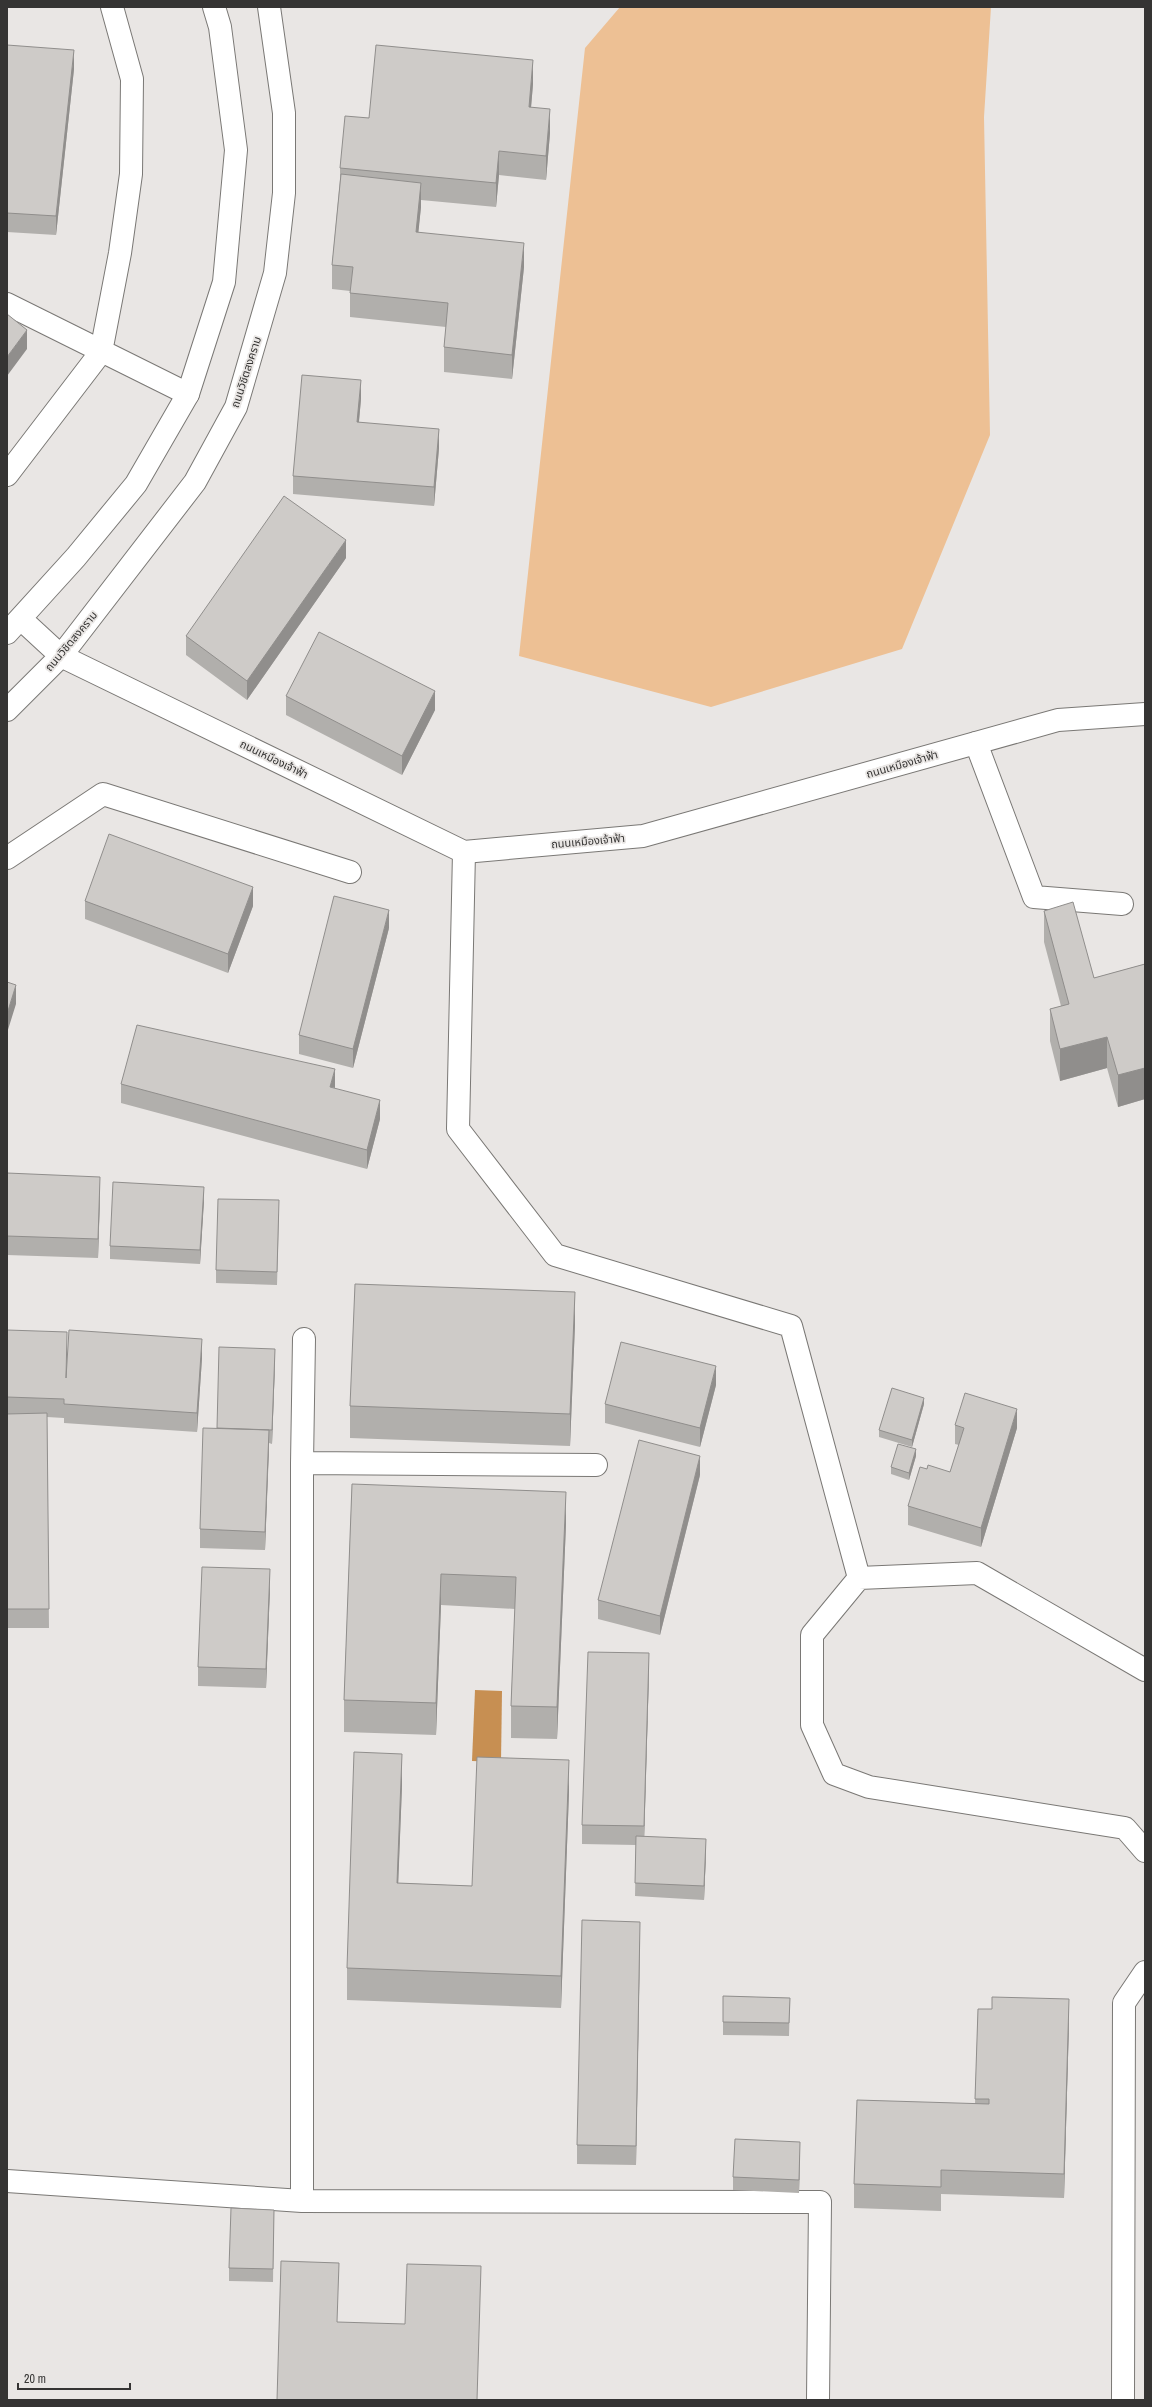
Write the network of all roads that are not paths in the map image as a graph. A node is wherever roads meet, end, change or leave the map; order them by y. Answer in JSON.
{"nodes":[{"id":1,"x":112,"y":7,"type":"edge"},
{"id":2,"x":214,"y":7,"type":"edge"},
{"id":3,"x":269,"y":7,"type":"edge"},
{"id":4,"x":7,"y":304,"type":"edge"},
{"id":5,"x":101,"y":352,"type":"junction"},
{"id":6,"x":188,"y":394,"type":"junction"},
{"id":7,"x":7,"y":475,"type":"edge"},
{"id":8,"x":14,"y":626,"type":"edge"},
{"id":9,"x":61,"y":656,"type":"junction"},
{"id":10,"x":7,"y":710,"type":"edge"},
{"id":11,"x":1145,"y":714,"type":"edge"},
{"id":12,"x":976,"y":743,"type":"junction"},
{"id":13,"x":464,"y":852,"type":"junction"},
{"id":14,"x":7,"y":858,"type":"edge"},
{"id":15,"x":350,"y":872,"type":"dead end"},
{"id":16,"x":1122,"y":904,"type":"dead end"},
{"id":17,"x":304,"y":1339,"type":"dead end"},
{"id":18,"x":302,"y":1463,"type":"junction"},
{"id":19,"x":596,"y":1465,"type":"dead end"},
{"id":20,"x":859,"y":1578,"type":"junction"},
{"id":21,"x":1145,"y":1670,"type":"edge"},
{"id":22,"x":1145,"y":1851,"type":"edge"},
{"id":23,"x":1145,"y":1972,"type":"edge"},
{"id":24,"x":7,"y":2181,"type":"edge"},
{"id":25,"x":302,"y":2201,"type":"junction"},
{"id":26,"x":818,"y":2400,"type":"edge"},
{"id":27,"x":1124,"y":2400,"type":"edge"}],
"edges":[{"from":1,"to":5,"type":"street"},
{"from":2,"to":6,"type":"street"},
{"from":3,"to":9,"type":"street","name":"ถนนวิชิตสงคราม"},
{"from":4,"to":5,"type":"street"},
{"from":5,"to":6,"type":"street"},
{"from":5,"to":7,"type":"street"},
{"from":6,"to":8,"type":"street"},
{"from":8,"to":9,"type":"street","name":"ถนนเหมืองเจ้าฟ้า"},
{"from":9,"to":10,"type":"street","name":"ถนนวิชิตสงคราม"},
{"from":9,"to":13,"type":"street","name":"ถนนเหมืองเจ้าฟ้า"},
{"from":11,"to":12,"type":"street","name":"ถนนเหมืองเจ้าฟ้า"},
{"from":12,"to":13,"type":"street","name":"ถนนเหมืองเจ้าฟ้า"},
{"from":12,"to":16,"type":"street"},
{"from":13,"to":20,"type":"street"},
{"from":14,"to":15,"type":"street"},
{"from":17,"to":18,"type":"street"},
{"from":18,"to":19,"type":"street"},
{"from":18,"to":25,"type":"street"},
{"from":20,"to":21,"type":"street"},
{"from":20,"to":22,"type":"street"},
{"from":23,"to":27,"type":"street"},
{"from":24,"to":25,"type":"street"},
{"from":25,"to":26,"type":"street"}]}
